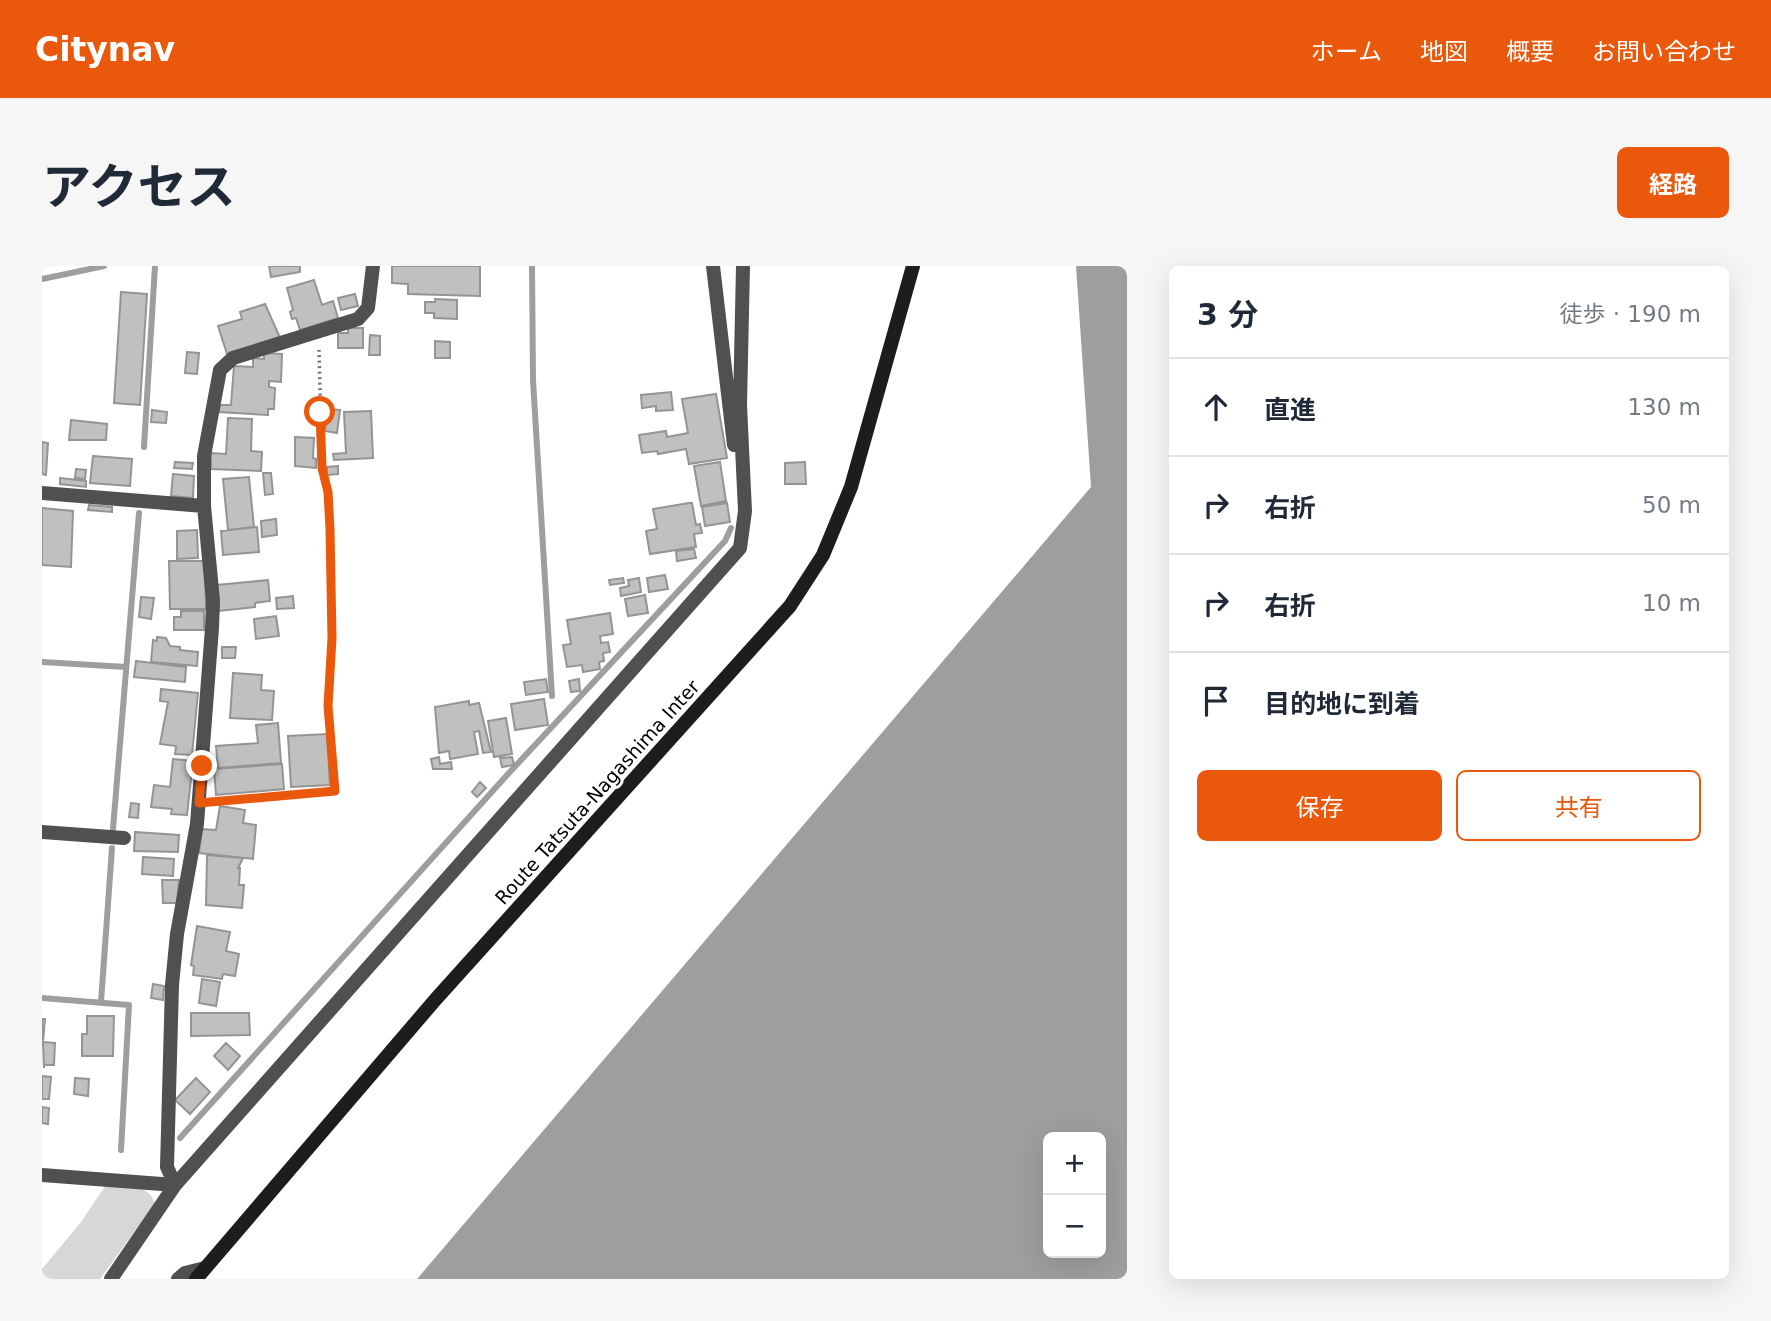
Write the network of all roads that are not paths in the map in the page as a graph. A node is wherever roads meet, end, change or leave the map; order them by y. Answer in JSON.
{"nodes":[{"id":1,"x":373,"y":266,"type":"edge"},
{"id":2,"x":713,"y":266,"type":"edge"},
{"id":3,"x":743,"y":266,"type":"edge"},
{"id":4,"x":912,"y":266,"type":"edge"},
{"id":5,"x":42,"y":493,"type":"edge"},
{"id":6,"x":204,"y":506,"type":"junction"},
{"id":7,"x":745,"y":511,"type":"junction"},
{"id":8,"x":42,"y":832,"type":"edge"},
{"id":9,"x":124,"y":838,"type":"dead end"},
{"id":10,"x":42,"y":1175,"type":"edge"},
{"id":11,"x":174,"y":1185,"type":"junction"},
{"id":12,"x":200,"y":1273,"type":"edge"},
{"id":13,"x":111,"y":1279,"type":"edge"},
{"id":14,"x":178,"y":1279,"type":"edge"}],
"edges":[{"from":1,"to":6,"type":"street"},
{"from":2,"to":7,"type":"street"},
{"from":3,"to":7,"type":"street"},
{"from":4,"to":12,"type":"main road","name":"Route Tatsuta-Nagashima Inter"},
{"from":5,"to":6,"type":"street"},
{"from":6,"to":11,"type":"street"},
{"from":7,"to":11,"type":"street"},
{"from":8,"to":9,"type":"street"},
{"from":10,"to":11,"type":"street"},
{"from":11,"to":13,"type":"street"},
{"from":12,"to":14,"type":"street"}]}
